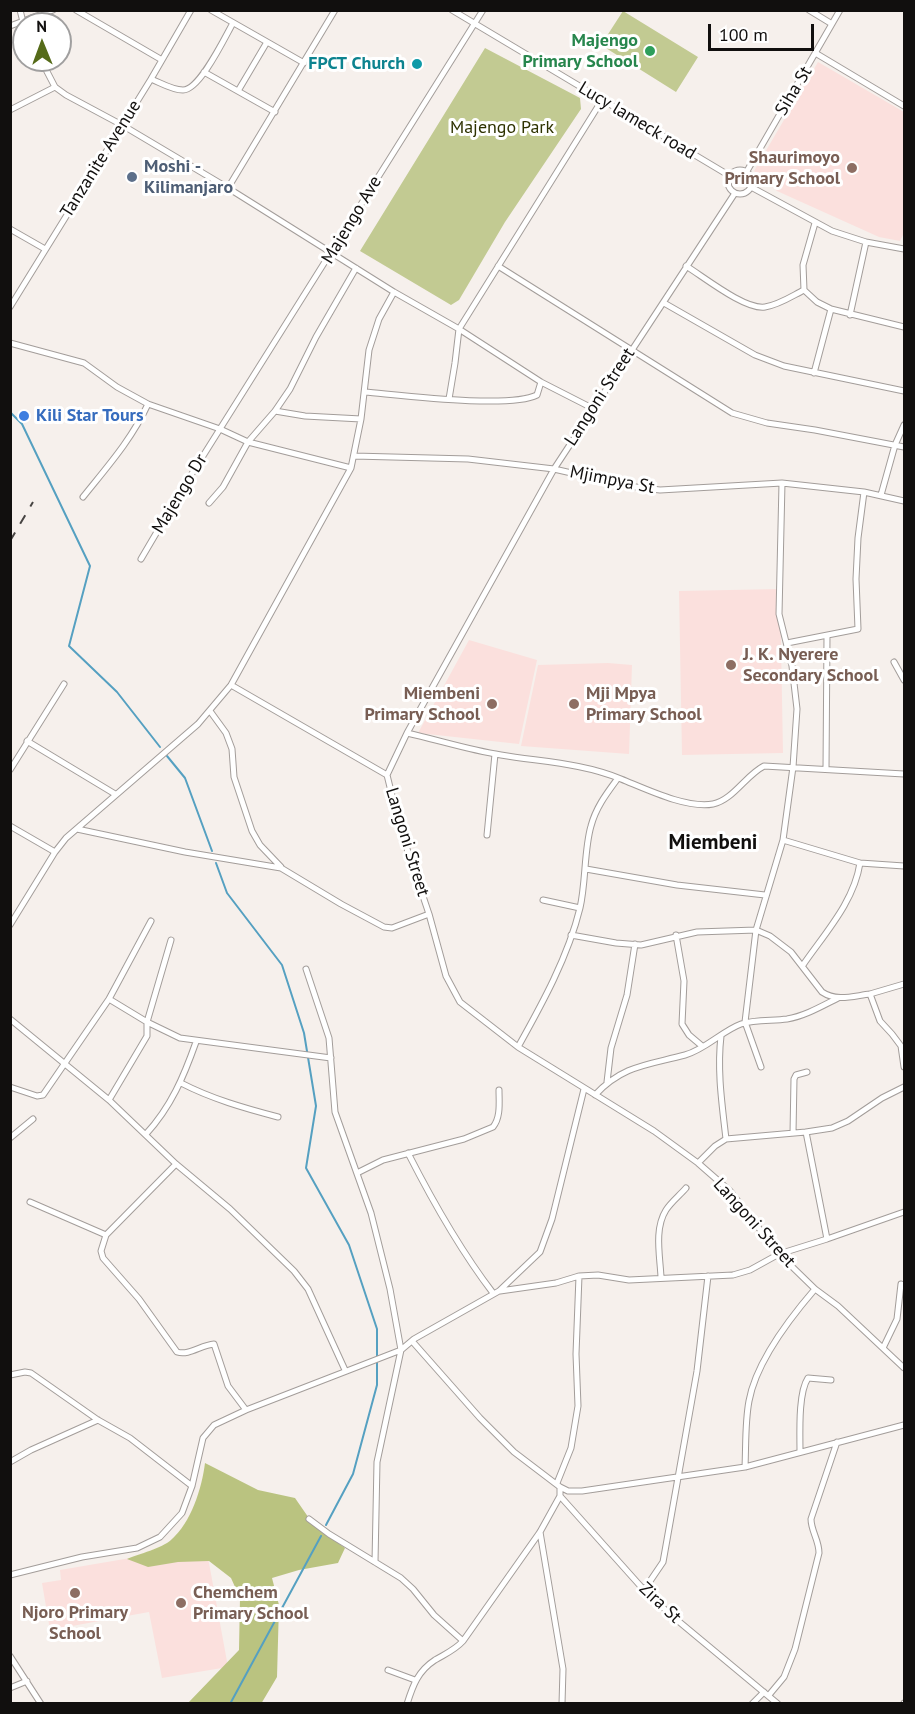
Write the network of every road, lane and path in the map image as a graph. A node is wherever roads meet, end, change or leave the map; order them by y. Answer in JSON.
{"nodes":[{"id":1,"x":76,"y":10,"type":"edge"},
{"id":2,"x":191,"y":10,"type":"edge"},
{"id":3,"x":211,"y":10,"type":"edge"},
{"id":4,"x":335,"y":10,"type":"edge"},
{"id":5,"x":452,"y":10,"type":"edge"},
{"id":6,"x":483,"y":10,"type":"edge"},
{"id":7,"x":809,"y":10,"type":"edge"},
{"id":8,"x":840,"y":10,"type":"edge"},
{"id":9,"x":233,"y":22,"type":"junction"},
{"id":10,"x":474,"y":24,"type":"junction"},
{"id":11,"x":832,"y":24,"type":"junction"},
{"id":12,"x":267,"y":42,"type":"junction"},
{"id":13,"x":817,"y":54,"type":"junction"},
{"id":14,"x":162,"y":60,"type":"junction"},
{"id":15,"x":304,"y":63,"type":"junction"},
{"id":16,"x":47,"y":72,"type":"edge"},
{"id":17,"x":204,"y":72,"type":"junction"},
{"id":18,"x":152,"y":79,"type":"junction"},
{"id":19,"x":55,"y":87,"type":"junction"},
{"id":20,"x":238,"y":91,"type":"junction"},
{"id":21,"x":602,"y":100,"type":"junction"},
{"id":22,"x":904,"y":106,"type":"edge"},
{"id":23,"x":10,"y":110,"type":"edge"},
{"id":24,"x":275,"y":112,"type":"junction"},
{"id":25,"x":122,"y":125,"type":"junction"},
{"id":26,"x":747,"y":171,"type":"junction"},
{"id":27,"x":730,"y":176,"type":"junction"},
{"id":28,"x":751,"y":187,"type":"junction"},
{"id":29,"x":228,"y":188,"type":"junction"},
{"id":30,"x":735,"y":193,"type":"junction"},
{"id":31,"x":815,"y":223,"type":"junction"},
{"id":32,"x":10,"y":229,"type":"edge"},
{"id":33,"x":866,"y":242,"type":"junction"},
{"id":34,"x":45,"y":249,"type":"junction"},
{"id":35,"x":904,"y":249,"type":"edge"},
{"id":36,"x":333,"y":252,"type":"junction"},
{"id":37,"x":498,"y":266,"type":"junction"},
{"id":38,"x":686,"y":266,"type":"junction"},
{"id":39,"x":356,"y":268,"type":"junction"},
{"id":40,"x":804,"y":290,"type":"junction"},
{"id":41,"x":394,"y":292,"type":"junction"},
{"id":42,"x":664,"y":303,"type":"junction"},
{"id":43,"x":10,"y":307,"type":"edge"},
{"id":44,"x":831,"y":309,"type":"junction"},
{"id":45,"x":850,"y":315,"type":"junction"},
{"id":46,"x":904,"y":327,"type":"edge"},
{"id":47,"x":459,"y":329,"type":"junction"},
{"id":48,"x":10,"y":342,"type":"edge"},
{"id":49,"x":631,"y":350,"type":"junction"},
{"id":50,"x":814,"y":373,"type":"junction"},
{"id":51,"x":541,"y":382,"type":"junction"},
{"id":52,"x":904,"y":391,"type":"edge"},
{"id":53,"x":364,"y":392,"type":"junction"},
{"id":54,"x":448,"y":399,"type":"junction"},
{"id":55,"x":148,"y":404,"type":"junction"},
{"id":56,"x":592,"y":408,"type":"junction"},
{"id":57,"x":275,"y":411,"type":"junction"},
{"id":58,"x":361,"y":419,"type":"junction"},
{"id":59,"x":904,"y":425,"type":"edge"},
{"id":60,"x":220,"y":429,"type":"junction"},
{"id":61,"x":248,"y":442,"type":"junction"},
{"id":62,"x":895,"y":445,"type":"junction"},
{"id":63,"x":904,"y":447,"type":"edge"},
{"id":64,"x":354,"y":456,"type":"junction"},
{"id":65,"x":351,"y":468,"type":"junction"},
{"id":66,"x":554,"y":469,"type":"junction"},
{"id":67,"x":782,"y":483,"type":"junction"},
{"id":68,"x":864,"y":492,"type":"junction"},
{"id":69,"x":881,"y":495,"type":"junction"},
{"id":70,"x":83,"y":497,"type":"dead end"},
{"id":71,"x":904,"y":501,"type":"edge"},
{"id":72,"x":209,"y":503,"type":"dead end"},
{"id":73,"x":141,"y":559,"type":"dead end"},
{"id":74,"x":827,"y":636,"type":"junction"},
{"id":75,"x":787,"y":643,"type":"junction"},
{"id":76,"x":894,"y":662,"type":"dead end"},
{"id":77,"x":904,"y":680,"type":"edge"},
{"id":78,"x":64,"y":684,"type":"dead end"},
{"id":79,"x":231,"y":685,"type":"junction"},
{"id":80,"x":210,"y":711,"type":"junction"},
{"id":81,"x":407,"y":733,"type":"junction"},
{"id":82,"x":27,"y":741,"type":"junction"},
{"id":83,"x":495,"y":754,"type":"junction"},
{"id":84,"x":793,"y":767,"type":"junction"},
{"id":85,"x":826,"y":769,"type":"junction"},
{"id":86,"x":10,"y":770,"type":"edge"},
{"id":87,"x":904,"y":774,"type":"edge"},
{"id":88,"x":387,"y":775,"type":"junction"},
{"id":89,"x":618,"y":778,"type":"junction"},
{"id":90,"x":115,"y":794,"type":"junction"},
{"id":91,"x":10,"y":826,"type":"edge"},
{"id":92,"x":77,"y":829,"type":"junction"},
{"id":93,"x":488,"y":835,"type":"dead end"},
{"id":94,"x":783,"y":840,"type":"junction"},
{"id":95,"x":55,"y":852,"type":"junction"},
{"id":96,"x":860,"y":862,"type":"junction"},
{"id":97,"x":904,"y":866,"type":"edge"},
{"id":98,"x":281,"y":868,"type":"junction"},
{"id":99,"x":586,"y":869,"type":"junction"},
{"id":100,"x":765,"y":895,"type":"junction"},
{"id":101,"x":543,"y":900,"type":"dead end"},
{"id":102,"x":580,"y":909,"type":"junction"},
{"id":103,"x":429,"y":914,"type":"junction"},
{"id":104,"x":151,"y":921,"type":"dead end"},
{"id":105,"x":10,"y":925,"type":"edge"},
{"id":106,"x":756,"y":930,"type":"junction"},
{"id":107,"x":571,"y":935,"type":"junction"},
{"id":108,"x":676,"y":935,"type":"junction"},
{"id":109,"x":171,"y":940,"type":"dead end"},
{"id":110,"x":635,"y":944,"type":"junction"},
{"id":111,"x":803,"y":966,"type":"junction"},
{"id":112,"x":306,"y":969,"type":"dead end"},
{"id":113,"x":904,"y":984,"type":"edge"},
{"id":114,"x":870,"y":994,"type":"junction"},
{"id":115,"x":109,"y":999,"type":"junction"},
{"id":116,"x":838,"y":999,"type":"junction"},
{"id":117,"x":10,"y":1019,"type":"edge"},
{"id":118,"x":147,"y":1022,"type":"junction"},
{"id":119,"x":745,"y":1022,"type":"junction"},
{"id":120,"x":721,"y":1036,"type":"junction"},
{"id":121,"x":196,"y":1042,"type":"junction"},
{"id":122,"x":702,"y":1046,"type":"junction"},
{"id":123,"x":518,"y":1047,"type":"junction"},
{"id":124,"x":331,"y":1058,"type":"junction"},
{"id":125,"x":66,"y":1063,"type":"junction"},
{"id":126,"x":761,"y":1067,"type":"dead end"},
{"id":127,"x":904,"y":1067,"type":"edge"},
{"id":128,"x":807,"y":1072,"type":"dead end"},
{"id":129,"x":608,"y":1082,"type":"junction"},
{"id":130,"x":181,"y":1083,"type":"junction"},
{"id":131,"x":10,"y":1087,"type":"edge"},
{"id":132,"x":904,"y":1087,"type":"edge"},
{"id":133,"x":584,"y":1089,"type":"junction"},
{"id":134,"x":499,"y":1090,"type":"dead end"},
{"id":135,"x":595,"y":1095,"type":"junction"},
{"id":136,"x":109,"y":1100,"type":"junction"},
{"id":137,"x":278,"y":1117,"type":"dead end"},
{"id":138,"x":33,"y":1119,"type":"dead end"},
{"id":139,"x":806,"y":1132,"type":"junction"},
{"id":140,"x":793,"y":1133,"type":"junction"},
{"id":141,"x":146,"y":1134,"type":"junction"},
{"id":142,"x":10,"y":1138,"type":"edge"},
{"id":143,"x":726,"y":1139,"type":"junction"},
{"id":144,"x":408,"y":1153,"type":"junction"},
{"id":145,"x":698,"y":1163,"type":"junction"},
{"id":146,"x":176,"y":1164,"type":"junction"},
{"id":147,"x":357,"y":1173,"type":"junction"},
{"id":148,"x":686,"y":1188,"type":"dead end"},
{"id":149,"x":30,"y":1202,"type":"dead end"},
{"id":150,"x":904,"y":1212,"type":"edge"},
{"id":151,"x":106,"y":1235,"type":"junction"},
{"id":152,"x":827,"y":1239,"type":"junction"},
{"id":153,"x":779,"y":1254,"type":"junction"},
{"id":154,"x":579,"y":1276,"type":"junction"},
{"id":155,"x":708,"y":1276,"type":"junction"},
{"id":156,"x":661,"y":1277,"type":"junction"},
{"id":157,"x":901,"y":1284,"type":"dead end"},
{"id":158,"x":815,"y":1289,"type":"junction"},
{"id":159,"x":496,"y":1292,"type":"junction"},
{"id":160,"x":412,"y":1341,"type":"junction"},
{"id":161,"x":883,"y":1348,"type":"junction"},
{"id":162,"x":401,"y":1350,"type":"junction"},
{"id":163,"x":904,"y":1368,"type":"edge"},
{"id":164,"x":345,"y":1370,"type":"junction"},
{"id":165,"x":10,"y":1375,"type":"edge"},
{"id":166,"x":831,"y":1380,"type":"dead end"},
{"id":167,"x":246,"y":1410,"type":"junction"},
{"id":168,"x":98,"y":1420,"type":"junction"},
{"id":169,"x":904,"y":1425,"type":"edge"},
{"id":170,"x":837,"y":1442,"type":"junction"},
{"id":171,"x":800,"y":1452,"type":"junction"},
{"id":172,"x":10,"y":1462,"type":"edge"},
{"id":173,"x":745,"y":1467,"type":"junction"},
{"id":174,"x":677,"y":1476,"type":"junction"},
{"id":175,"x":559,"y":1485,"type":"junction"},
{"id":176,"x":192,"y":1486,"type":"junction"},
{"id":177,"x":560,"y":1496,"type":"junction"},
{"id":178,"x":309,"y":1519,"type":"dead end"},
{"id":179,"x":540,"y":1532,"type":"junction"},
{"id":180,"x":375,"y":1562,"type":"junction"},
{"id":181,"x":10,"y":1575,"type":"edge"},
{"id":182,"x":644,"y":1590,"type":"junction"},
{"id":183,"x":463,"y":1641,"type":"junction"},
{"id":184,"x":10,"y":1656,"type":"edge"},
{"id":185,"x":388,"y":1670,"type":"dead end"},
{"id":186,"x":415,"y":1680,"type":"junction"},
{"id":187,"x":27,"y":1682,"type":"junction"},
{"id":188,"x":10,"y":1688,"type":"edge"},
{"id":189,"x":767,"y":1694,"type":"junction"},
{"id":190,"x":41,"y":1704,"type":"edge"},
{"id":191,"x":407,"y":1704,"type":"edge"},
{"id":192,"x":562,"y":1704,"type":"edge"},
{"id":193,"x":752,"y":1704,"type":"edge"},
{"id":194,"x":778,"y":1704,"type":"edge"}],
"edges":[{"from":1,"to":14,"type":"street"},
{"from":2,"to":14,"type":"street","name":"Tanzanite Avenue"},
{"from":3,"to":9,"type":"street"},
{"from":4,"to":15,"type":"street"},
{"from":5,"to":10,"type":"street","name":"Lucy lameck road"},
{"from":6,"to":10,"type":"street","name":"Majengo Ave"},
{"from":7,"to":11,"type":"street"},
{"from":8,"to":11,"type":"street","name":"Siha St"},
{"from":9,"to":12,"type":"street"},
{"from":9,"to":17,"type":"street"},
{"from":10,"to":21,"type":"street","name":"Lucy lameck road"},
{"from":10,"to":36,"type":"street","name":"Majengo Ave"},
{"from":11,"to":13,"type":"street","name":"Siha St"},
{"from":12,"to":15,"type":"street"},
{"from":12,"to":20,"type":"street"},
{"from":13,"to":22,"type":"street"},
{"from":13,"to":26,"type":"street","name":"Siha St"},
{"from":14,"to":18,"type":"street","name":"Tanzanite Avenue"},
{"from":15,"to":24,"type":"street"},
{"from":16,"to":19,"type":"street"},
{"from":17,"to":18,"type":"street"},
{"from":17,"to":20,"type":"street"},
{"from":18,"to":25,"type":"street","name":"Tanzanite Avenue"},
{"from":19,"to":23,"type":"street"},
{"from":19,"to":25,"type":"street"},
{"from":20,"to":24,"type":"street"},
{"from":21,"to":27,"type":"street","name":"Lucy lameck road"},
{"from":21,"to":37,"type":"street"},
{"from":24,"to":29,"type":"street"},
{"from":25,"to":29,"type":"street"},
{"from":25,"to":34,"type":"street","name":"Tanzanite Avenue"},
{"from":26,"to":27,"type":"street"},
{"from":26,"to":28,"type":"street"},
{"from":27,"to":30,"type":"street"},
{"from":28,"to":30,"type":"street"},
{"from":28,"to":31,"type":"street"},
{"from":29,"to":36,"type":"street"},
{"from":30,"to":38,"type":"street","name":"Langoni Street"},
{"from":31,"to":33,"type":"street"},
{"from":31,"to":40,"type":"street"},
{"from":32,"to":34,"type":"street"},
{"from":33,"to":35,"type":"street"},
{"from":33,"to":45,"type":"street"},
{"from":34,"to":43,"type":"street","name":"Tanzanite Avenue"},
{"from":36,"to":39,"type":"street"},
{"from":36,"to":60,"type":"street","name":"Majengo Ave"},
{"from":37,"to":47,"type":"street"},
{"from":37,"to":49,"type":"street"},
{"from":38,"to":40,"type":"street"},
{"from":38,"to":42,"type":"street","name":"Langoni Street"},
{"from":39,"to":41,"type":"street"},
{"from":39,"to":57,"type":"street"},
{"from":40,"to":44,"type":"street"},
{"from":41,"to":47,"type":"street"},
{"from":41,"to":53,"type":"street"},
{"from":42,"to":49,"type":"street","name":"Langoni Street"},
{"from":42,"to":50,"type":"street"},
{"from":44,"to":45,"type":"street"},
{"from":44,"to":50,"type":"street"},
{"from":45,"to":46,"type":"street"},
{"from":47,"to":51,"type":"street"},
{"from":47,"to":54,"type":"street"},
{"from":48,"to":55,"type":"street"},
{"from":49,"to":56,"type":"street","name":"Langoni Street"},
{"from":49,"to":62,"type":"street"},
{"from":50,"to":52,"type":"street"},
{"from":51,"to":54,"type":"street"},
{"from":51,"to":56,"type":"street"},
{"from":53,"to":54,"type":"street"},
{"from":53,"to":58,"type":"street"},
{"from":55,"to":60,"type":"street"},
{"from":55,"to":70,"type":"street"},
{"from":56,"to":66,"type":"street","name":"Langoni Street"},
{"from":57,"to":58,"type":"street"},
{"from":57,"to":61,"type":"street"},
{"from":58,"to":64,"type":"street"},
{"from":59,"to":62,"type":"street"},
{"from":60,"to":61,"type":"street"},
{"from":60,"to":73,"type":"street","name":"Majengo Dr"},
{"from":61,"to":65,"type":"street"},
{"from":61,"to":72,"type":"street"},
{"from":62,"to":63,"type":"street"},
{"from":62,"to":69,"type":"street"},
{"from":64,"to":65,"type":"street"},
{"from":64,"to":66,"type":"street","name":"Mjimpya St"},
{"from":65,"to":79,"type":"street"},
{"from":66,"to":67,"type":"street","name":"Mjimpya St"},
{"from":66,"to":81,"type":"street","name":"Langoni Street"},
{"from":67,"to":68,"type":"street","name":"Mjimpya St"},
{"from":67,"to":75,"type":"street"},
{"from":68,"to":69,"type":"street","name":"Mjimpya St"},
{"from":68,"to":74,"type":"street"},
{"from":69,"to":71,"type":"street","name":"Mjimpya St"},
{"from":74,"to":75,"type":"street"},
{"from":74,"to":85,"type":"street"},
{"from":75,"to":84,"type":"street"},
{"from":76,"to":77,"type":"street"},
{"from":78,"to":82,"type":"street"},
{"from":79,"to":80,"type":"street"},
{"from":79,"to":88,"type":"street"},
{"from":80,"to":90,"type":"street"},
{"from":80,"to":98,"type":"street"},
{"from":81,"to":83,"type":"street"},
{"from":81,"to":88,"type":"street","name":"Langoni Street"},
{"from":82,"to":86,"type":"street"},
{"from":82,"to":90,"type":"street"},
{"from":83,"to":89,"type":"street"},
{"from":83,"to":93,"type":"street"},
{"from":84,"to":85,"type":"street"},
{"from":84,"to":89,"type":"street"},
{"from":84,"to":94,"type":"street"},
{"from":85,"to":87,"type":"street"},
{"from":88,"to":103,"type":"street","name":"Langoni Street"},
{"from":89,"to":99,"type":"street"},
{"from":90,"to":92,"type":"street"},
{"from":91,"to":95,"type":"street"},
{"from":92,"to":95,"type":"street"},
{"from":92,"to":98,"type":"street"},
{"from":94,"to":96,"type":"street"},
{"from":94,"to":100,"type":"street"},
{"from":95,"to":105,"type":"street"},
{"from":96,"to":97,"type":"street"},
{"from":96,"to":111,"type":"street"},
{"from":98,"to":103,"type":"street"},
{"from":99,"to":100,"type":"street"},
{"from":99,"to":102,"type":"street"},
{"from":100,"to":106,"type":"street"},
{"from":101,"to":102,"type":"street"},
{"from":102,"to":107,"type":"street"},
{"from":103,"to":123,"type":"street","name":"Langoni Street"},
{"from":104,"to":115,"type":"street"},
{"from":106,"to":108,"type":"street"},
{"from":106,"to":111,"type":"street"},
{"from":106,"to":119,"type":"street"},
{"from":107,"to":110,"type":"street"},
{"from":107,"to":123,"type":"street"},
{"from":108,"to":110,"type":"street"},
{"from":108,"to":122,"type":"street"},
{"from":109,"to":118,"type":"street"},
{"from":110,"to":129,"type":"street"},
{"from":111,"to":116,"type":"street"},
{"from":112,"to":124,"type":"street"},
{"from":113,"to":114,"type":"street"},
{"from":114,"to":116,"type":"street"},
{"from":114,"to":127,"type":"street"},
{"from":115,"to":118,"type":"street"},
{"from":115,"to":125,"type":"street"},
{"from":116,"to":119,"type":"street"},
{"from":117,"to":125,"type":"street"},
{"from":118,"to":121,"type":"street"},
{"from":118,"to":136,"type":"street"},
{"from":119,"to":120,"type":"street"},
{"from":119,"to":126,"type":"street"},
{"from":120,"to":122,"type":"street"},
{"from":120,"to":143,"type":"street"},
{"from":121,"to":124,"type":"street"},
{"from":121,"to":130,"type":"street"},
{"from":122,"to":129,"type":"street"},
{"from":123,"to":133,"type":"street","name":"Langoni Street"},
{"from":124,"to":147,"type":"street"},
{"from":125,"to":131,"type":"street"},
{"from":125,"to":136,"type":"street"},
{"from":128,"to":140,"type":"street"},
{"from":129,"to":135,"type":"street"},
{"from":130,"to":137,"type":"street"},
{"from":130,"to":141,"type":"street"},
{"from":132,"to":139,"type":"street"},
{"from":133,"to":135,"type":"street","name":"Langoni Street"},
{"from":133,"to":159,"type":"street"},
{"from":134,"to":144,"type":"street"},
{"from":135,"to":145,"type":"street","name":"Langoni Street"},
{"from":136,"to":141,"type":"street"},
{"from":138,"to":142,"type":"street"},
{"from":139,"to":140,"type":"street"},
{"from":139,"to":152,"type":"street"},
{"from":140,"to":143,"type":"street"},
{"from":141,"to":146,"type":"street"},
{"from":143,"to":145,"type":"street"},
{"from":144,"to":147,"type":"street"},
{"from":144,"to":159,"type":"street"},
{"from":145,"to":153,"type":"street","name":"Langoni Street"},
{"from":146,"to":151,"type":"street"},
{"from":146,"to":164,"type":"street"},
{"from":147,"to":162,"type":"street"},
{"from":148,"to":156,"type":"street"},
{"from":149,"to":151,"type":"street"},
{"from":150,"to":152,"type":"street"},
{"from":151,"to":167,"type":"street"},
{"from":152,"to":153,"type":"street"},
{"from":153,"to":155,"type":"street"},
{"from":153,"to":158,"type":"street","name":"Langoni Street"},
{"from":154,"to":156,"type":"street"},
{"from":154,"to":159,"type":"street"},
{"from":154,"to":175,"type":"street"},
{"from":155,"to":156,"type":"street"},
{"from":155,"to":174,"type":"street"},
{"from":157,"to":161,"type":"street"},
{"from":158,"to":161,"type":"street","name":"Langoni Street"},
{"from":158,"to":173,"type":"street"},
{"from":159,"to":160,"type":"street"},
{"from":160,"to":162,"type":"street"},
{"from":160,"to":175,"type":"street"},
{"from":161,"to":163,"type":"street","name":"Langoni Street"},
{"from":162,"to":164,"type":"street"},
{"from":162,"to":180,"type":"street"},
{"from":164,"to":167,"type":"street"},
{"from":165,"to":168,"type":"street"},
{"from":166,"to":171,"type":"street"},
{"from":167,"to":176,"type":"street"},
{"from":168,"to":172,"type":"street"},
{"from":168,"to":176,"type":"street"},
{"from":169,"to":170,"type":"street"},
{"from":170,"to":171,"type":"street"},
{"from":170,"to":189,"type":"street"},
{"from":171,"to":173,"type":"street"},
{"from":173,"to":174,"type":"street"},
{"from":174,"to":175,"type":"street"},
{"from":174,"to":182,"type":"street"},
{"from":175,"to":177,"type":"street"},
{"from":176,"to":181,"type":"street"},
{"from":177,"to":179,"type":"street"},
{"from":177,"to":182,"type":"street","name":"Zira St"},
{"from":178,"to":180,"type":"street"},
{"from":179,"to":183,"type":"street"},
{"from":179,"to":192,"type":"street"},
{"from":180,"to":183,"type":"street"},
{"from":182,"to":189,"type":"street","name":"Zira St"},
{"from":183,"to":186,"type":"street"},
{"from":184,"to":187,"type":"street"},
{"from":185,"to":186,"type":"street"},
{"from":186,"to":191,"type":"street"},
{"from":187,"to":188,"type":"street"},
{"from":187,"to":190,"type":"street"},
{"from":189,"to":193,"type":"street"},
{"from":189,"to":194,"type":"street","name":"Zira St"}]}
